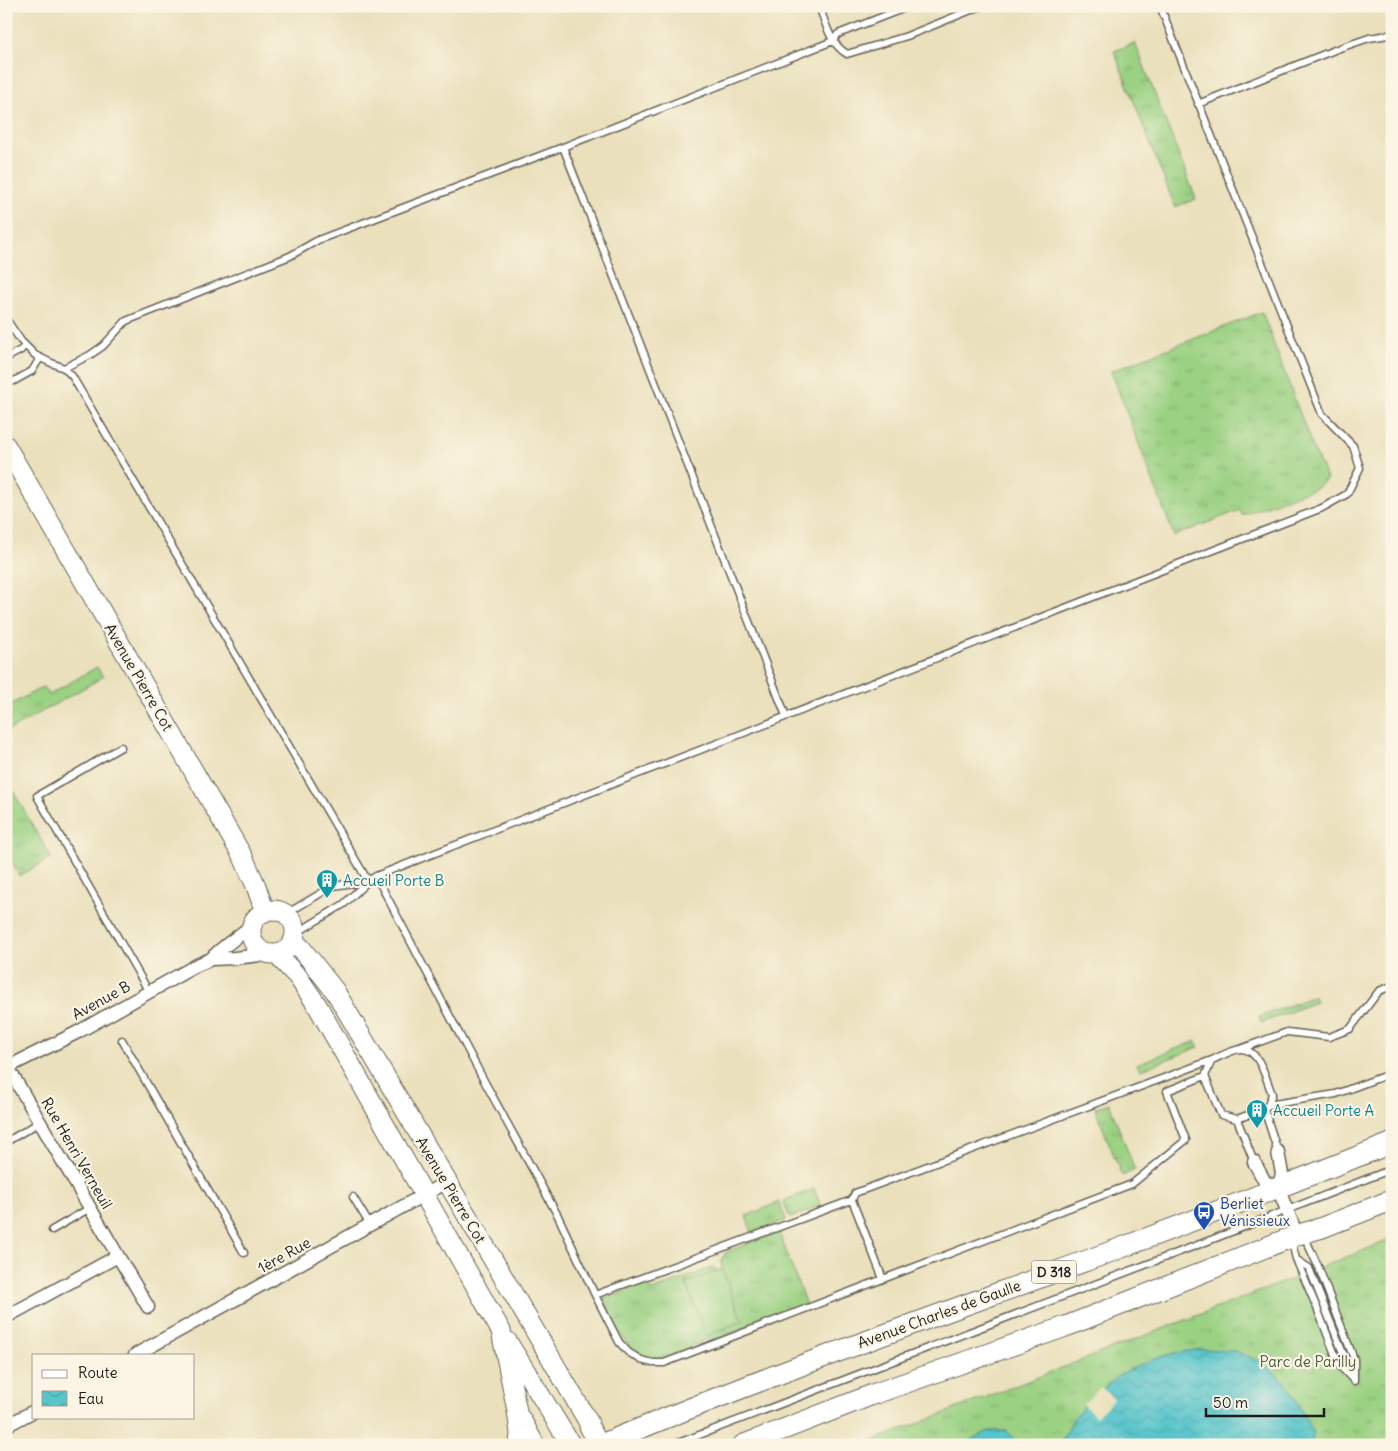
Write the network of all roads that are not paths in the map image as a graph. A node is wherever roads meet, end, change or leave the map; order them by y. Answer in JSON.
{"nodes":[{"id":1,"x":819,"y":6,"type":"edge"},
{"id":2,"x":910,"y":6,"type":"edge"},
{"id":3,"x":981,"y":6,"type":"edge"},
{"id":4,"x":1160,"y":6,"type":"edge"},
{"id":5,"x":1392,"y":38,"type":"edge"},
{"id":6,"x":833,"y":41,"type":"junction"},
{"id":7,"x":1198,"y":104,"type":"junction"},
{"id":8,"x":563,"y":147,"type":"junction"},
{"id":9,"x":6,"y":319,"type":"edge"},
{"id":10,"x":25,"y":345,"type":"junction"},
{"id":11,"x":6,"y":358,"type":"edge"},
{"id":12,"x":40,"y":358,"type":"junction"},
{"id":13,"x":64,"y":368,"type":"junction"},
{"id":14,"x":6,"y":383,"type":"edge"},
{"id":15,"x":6,"y":446,"type":"edge"},
{"id":16,"x":786,"y":716,"type":"junction"},
{"id":17,"x":121,"y":747,"type":"dead end"},
{"id":18,"x":376,"y":876,"type":"junction"},
{"id":19,"x":368,"y":880,"type":"junction"},
{"id":20,"x":286,"y":914,"type":"junction"},
{"id":21,"x":259,"y":918,"type":"junction"},
{"id":22,"x":294,"y":937,"type":"junction"},
{"id":23,"x":272,"y":954,"type":"junction"},
{"id":24,"x":211,"y":959,"type":"junction"},
{"id":25,"x":1392,"y":986,"type":"edge"},
{"id":26,"x":149,"y":992,"type":"junction"},
{"id":27,"x":122,"y":1040,"type":"dead end"},
{"id":28,"x":1240,"y":1049,"type":"junction"},
{"id":29,"x":1212,"y":1060,"type":"junction"},
{"id":30,"x":7,"y":1067,"type":"edge"},
{"id":31,"x":1392,"y":1073,"type":"edge"},
{"id":32,"x":1205,"y":1076,"type":"junction"},
{"id":33,"x":1266,"y":1107,"type":"junction"},
{"id":34,"x":1237,"y":1119,"type":"junction"},
{"id":35,"x":40,"y":1122,"type":"junction"},
{"id":36,"x":6,"y":1142,"type":"edge"},
{"id":37,"x":1392,"y":1143,"type":"edge"},
{"id":38,"x":1278,"y":1152,"type":"joint"},
{"id":39,"x":1254,"y":1162,"type":"joint"},
{"id":40,"x":1392,"y":1170,"type":"edge"},
{"id":41,"x":447,"y":1182,"type":"junction"},
{"id":42,"x":1278,"y":1188,"type":"junction"},
{"id":43,"x":424,"y":1195,"type":"junction"},
{"id":44,"x":353,"y":1197,"type":"dead end"},
{"id":45,"x":852,"y":1200,"type":"junction"},
{"id":46,"x":1392,"y":1200,"type":"edge"},
{"id":47,"x":90,"y":1208,"type":"junction"},
{"id":48,"x":1287,"y":1211,"type":"junction"},
{"id":49,"x":370,"y":1225,"type":"junction"},
{"id":50,"x":52,"y":1230,"type":"dead end"},
{"id":51,"x":1297,"y":1235,"type":"junction"},
{"id":52,"x":1312,"y":1252,"type":"junction"},
{"id":53,"x":244,"y":1253,"type":"dead end"},
{"id":54,"x":118,"y":1256,"type":"junction"},
{"id":55,"x":1296,"y":1258,"type":"junction"},
{"id":56,"x":1309,"y":1268,"type":"junction"},
{"id":57,"x":883,"y":1280,"type":"junction"},
{"id":58,"x":595,"y":1295,"type":"junction"},
{"id":59,"x":148,"y":1307,"type":"dead end"},
{"id":60,"x":6,"y":1317,"type":"edge"},
{"id":61,"x":501,"y":1331,"type":"junction"},
{"id":62,"x":153,"y":1350,"type":"edge"},
{"id":63,"x":139,"y":1354,"type":"edge"},
{"id":64,"x":1354,"y":1381,"type":"junction"},
{"id":65,"x":517,"y":1411,"type":"junction"},
{"id":66,"x":32,"y":1412,"type":"edge"},
{"id":67,"x":6,"y":1426,"type":"edge"},
{"id":68,"x":519,"y":1445,"type":"edge"},
{"id":69,"x":535,"y":1445,"type":"edge"},
{"id":70,"x":571,"y":1445,"type":"edge"},
{"id":71,"x":599,"y":1445,"type":"edge"},
{"id":72,"x":673,"y":1445,"type":"edge"},
{"id":73,"x":743,"y":1445,"type":"edge"}],
"edges":[{"from":1,"to":6,"type":"lane"},
{"from":2,"to":6,"type":"lane"},
{"from":3,"to":6,"type":"lane"},
{"from":4,"to":7,"type":"lane"},
{"from":5,"to":7,"type":"lane"},
{"from":6,"to":8,"type":"lane"},
{"from":7,"to":16,"type":"lane"},
{"from":8,"to":13,"type":"lane"},
{"from":8,"to":16,"type":"lane"},
{"from":9,"to":10,"type":"lane"},
{"from":10,"to":11,"type":"lane"},
{"from":10,"to":12,"type":"lane"},
{"from":12,"to":13,"type":"lane"},
{"from":12,"to":14,"type":"lane"},
{"from":13,"to":19,"type":"lane"},
{"from":15,"to":21,"type":"street","name":"Avenue Pierre Cot"},
{"from":16,"to":18,"type":"lane"},
{"from":17,"to":26,"type":"lane"},
{"from":18,"to":19,"type":"lane"},
{"from":18,"to":58,"type":"lane"},
{"from":19,"to":20,"type":"lane"},
{"from":19,"to":22,"type":"lane"},
{"from":20,"to":21,"type":"street"},
{"from":20,"to":22,"type":"street"},
{"from":21,"to":23,"type":"street"},
{"from":21,"to":24,"type":"street","name":"Avenue B"},
{"from":22,"to":23,"type":"street"},
{"from":22,"to":41,"type":"street","name":"Avenue Pierre Cot"},
{"from":23,"to":24,"type":"street","name":"Avenue B"},
{"from":23,"to":43,"type":"street","name":"Avenue Pierre Cot"},
{"from":24,"to":26,"type":"street","name":"Avenue B"},
{"from":25,"to":28,"type":"lane"},
{"from":26,"to":30,"type":"street","name":"Avenue B"},
{"from":27,"to":53,"type":"lane"},
{"from":28,"to":29,"type":"lane"},
{"from":28,"to":33,"type":"lane"},
{"from":29,"to":32,"type":"lane"},
{"from":29,"to":45,"type":"lane"},
{"from":30,"to":35,"type":"street","name":"Rue Henri Verneuil"},
{"from":31,"to":33,"type":"lane"},
{"from":32,"to":34,"type":"lane"},
{"from":32,"to":57,"type":"lane"},
{"from":33,"to":34,"type":"lane"},
{"from":33,"to":38,"type":"lane"},
{"from":34,"to":39,"type":"lane"},
{"from":35,"to":36,"type":"lane"},
{"from":35,"to":47,"type":"street","name":"Rue Henri Verneuil"},
{"from":37,"to":42,"type":"main road","name":"Avenue Charles de Gaulle","number":"D 318"},
{"from":38,"to":42,"type":"street"},
{"from":39,"to":42,"type":"street"},
{"from":40,"to":48,"type":"lane"},
{"from":41,"to":43,"type":"street","name":"1ère Rue"},
{"from":41,"to":71,"type":"street","name":"Avenue Pierre Cot"},
{"from":42,"to":48,"type":"street"},
{"from":42,"to":71,"type":"main road","name":"Avenue Charles de Gaulle","number":"D 318"},
{"from":43,"to":49,"type":"street","name":"1ère Rue"},
{"from":43,"to":61,"type":"street","name":"Avenue Pierre Cot"},
{"from":44,"to":49,"type":"lane"},
{"from":45,"to":57,"type":"lane"},
{"from":45,"to":58,"type":"lane"},
{"from":46,"to":51,"type":"main road"},
{"from":47,"to":50,"type":"lane"},
{"from":47,"to":54,"type":"street","name":"Rue Henri Verneuil"},
{"from":48,"to":51,"type":"street"},
{"from":48,"to":72,"type":"lane"},
{"from":49,"to":62,"type":"street","name":"1ère Rue"},
{"from":51,"to":52,"type":"lane"},
{"from":51,"to":55,"type":"lane"},
{"from":51,"to":73,"type":"main road"},
{"from":52,"to":56,"type":"lane"},
{"from":52,"to":64,"type":"lane"},
{"from":54,"to":59,"type":"street","name":"Rue Henri Verneuil"},
{"from":54,"to":60,"type":"street"},
{"from":55,"to":56,"type":"lane"},
{"from":55,"to":64,"type":"lane"},
{"from":56,"to":64,"type":"lane"},
{"from":57,"to":58,"type":"lane"},
{"from":61,"to":65,"type":"street","name":"Avenue Pierre Cot"},
{"from":61,"to":70,"type":"street","name":"Avenue Pierre Cot"},
{"from":62,"to":63,"type":"street","name":"1ère Rue"},
{"from":65,"to":68,"type":"street","name":"Avenue Pierre Cot"},
{"from":65,"to":69,"type":"street","name":"Avenue Pierre Cot"},
{"from":66,"to":67,"type":"street"}]}
